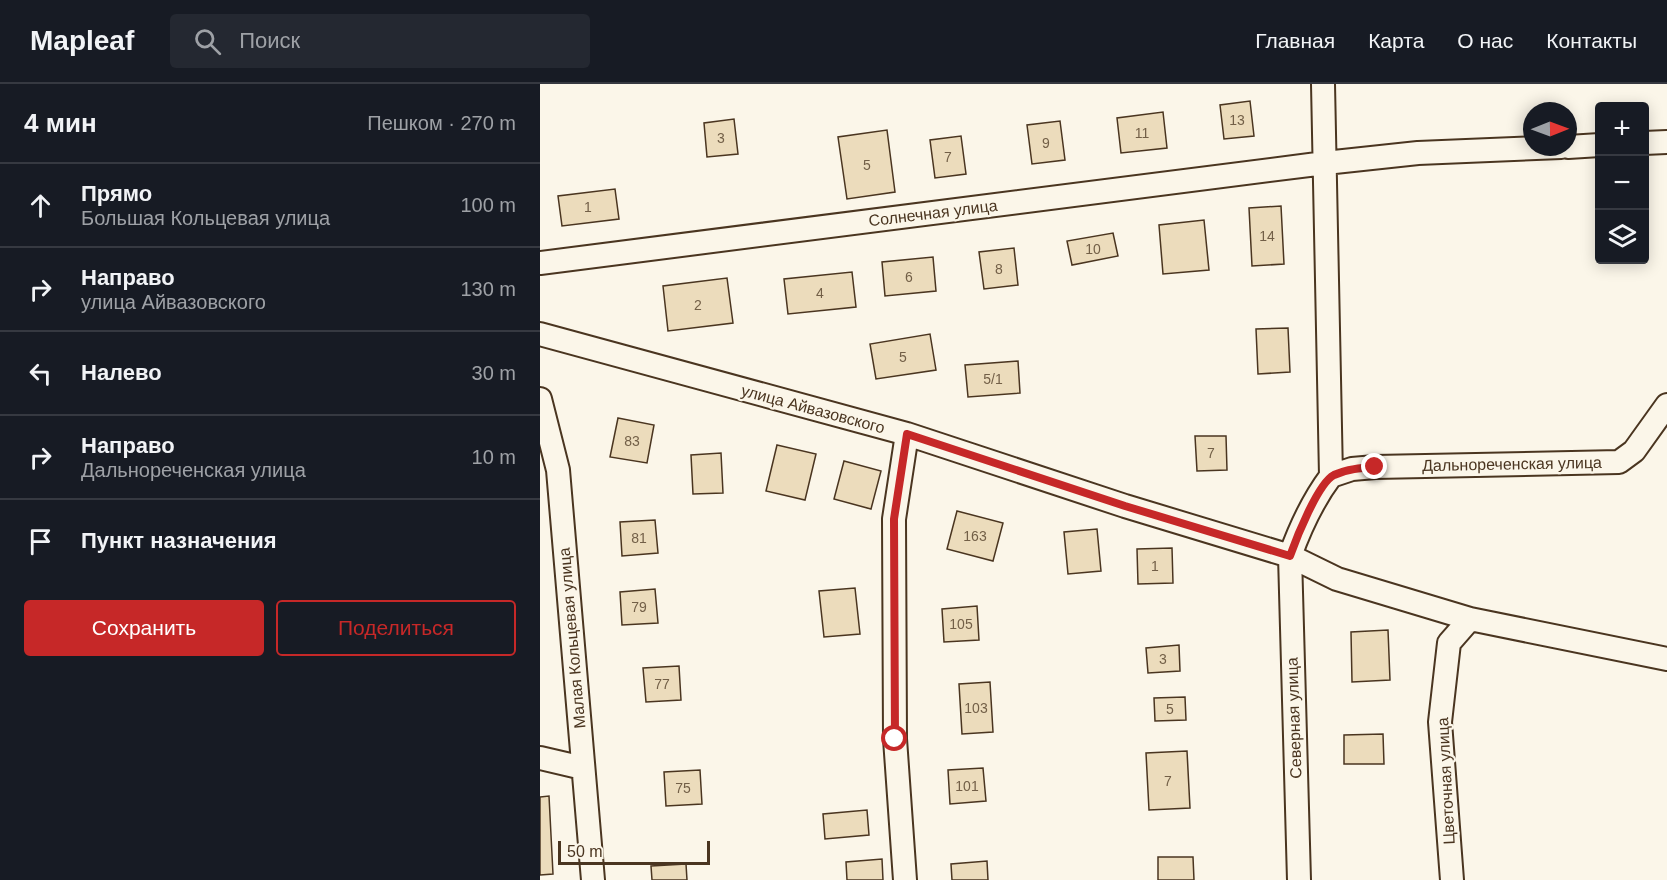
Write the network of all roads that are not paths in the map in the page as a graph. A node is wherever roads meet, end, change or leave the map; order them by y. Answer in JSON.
{"nodes":[{"id":1,"x":1323,"y":84,"type":"edge"},
{"id":2,"x":1667,"y":142,"type":"edge"},
{"id":3,"x":1649,"y":143,"type":"edge"},
{"id":4,"x":1595,"y":145,"type":"edge"},
{"id":5,"x":1577,"y":146,"type":"edge"},
{"id":6,"x":1523,"y":149,"type":"edge"},
{"id":7,"x":1325,"y":163,"type":"junction"},
{"id":8,"x":540,"y":263,"type":"edge"},
{"id":9,"x":540,"y":334,"type":"edge"},
{"id":10,"x":540,"y":399,"type":"edge"},
{"id":11,"x":1667,"y":405,"type":"edge"},
{"id":12,"x":907,"y":434,"type":"junction"},
{"id":13,"x":1331,"y":476,"type":"junction"},
{"id":14,"x":1290,"y":556,"type":"junction"},
{"id":15,"x":1470,"y":619,"type":"junction"},
{"id":16,"x":1667,"y":659,"type":"edge"},
{"id":17,"x":540,"y":758,"type":"edge"},
{"id":18,"x":583,"y":768,"type":"junction"},
{"id":19,"x":593,"y":880,"type":"edge"},
{"id":20,"x":905,"y":880,"type":"edge"},
{"id":21,"x":1299,"y":880,"type":"edge"},
{"id":22,"x":1452,"y":880,"type":"edge"}],
"edges":[{"from":1,"to":7,"type":"street"},
{"from":2,"to":3,"type":"street"},
{"from":4,"to":5,"type":"street"},
{"from":6,"to":7,"type":"street","name":"Солнечная улица"},
{"from":7,"to":8,"type":"street","name":"Солнечная улица"},
{"from":7,"to":13,"type":"street"},
{"from":9,"to":12,"type":"street","name":"улица Айвазовского"},
{"from":10,"to":18,"type":"street","name":"Малая Кольцевая улица"},
{"from":11,"to":13,"type":"street","name":"Дальнореченская улица"},
{"from":12,"to":14,"type":"street","name":"улица Айвазовского"},
{"from":12,"to":20,"type":"street"},
{"from":13,"to":14,"type":"street"},
{"from":14,"to":15,"type":"street","name":"улица Айвазовского"},
{"from":14,"to":21,"type":"street","name":"Северная улица"},
{"from":15,"to":16,"type":"street","name":"улица Айвазовского"},
{"from":15,"to":22,"type":"street","name":"Цветочная улица"},
{"from":17,"to":18,"type":"street"},
{"from":18,"to":19,"type":"street","name":"Малая Кольцевая улица"}]}
